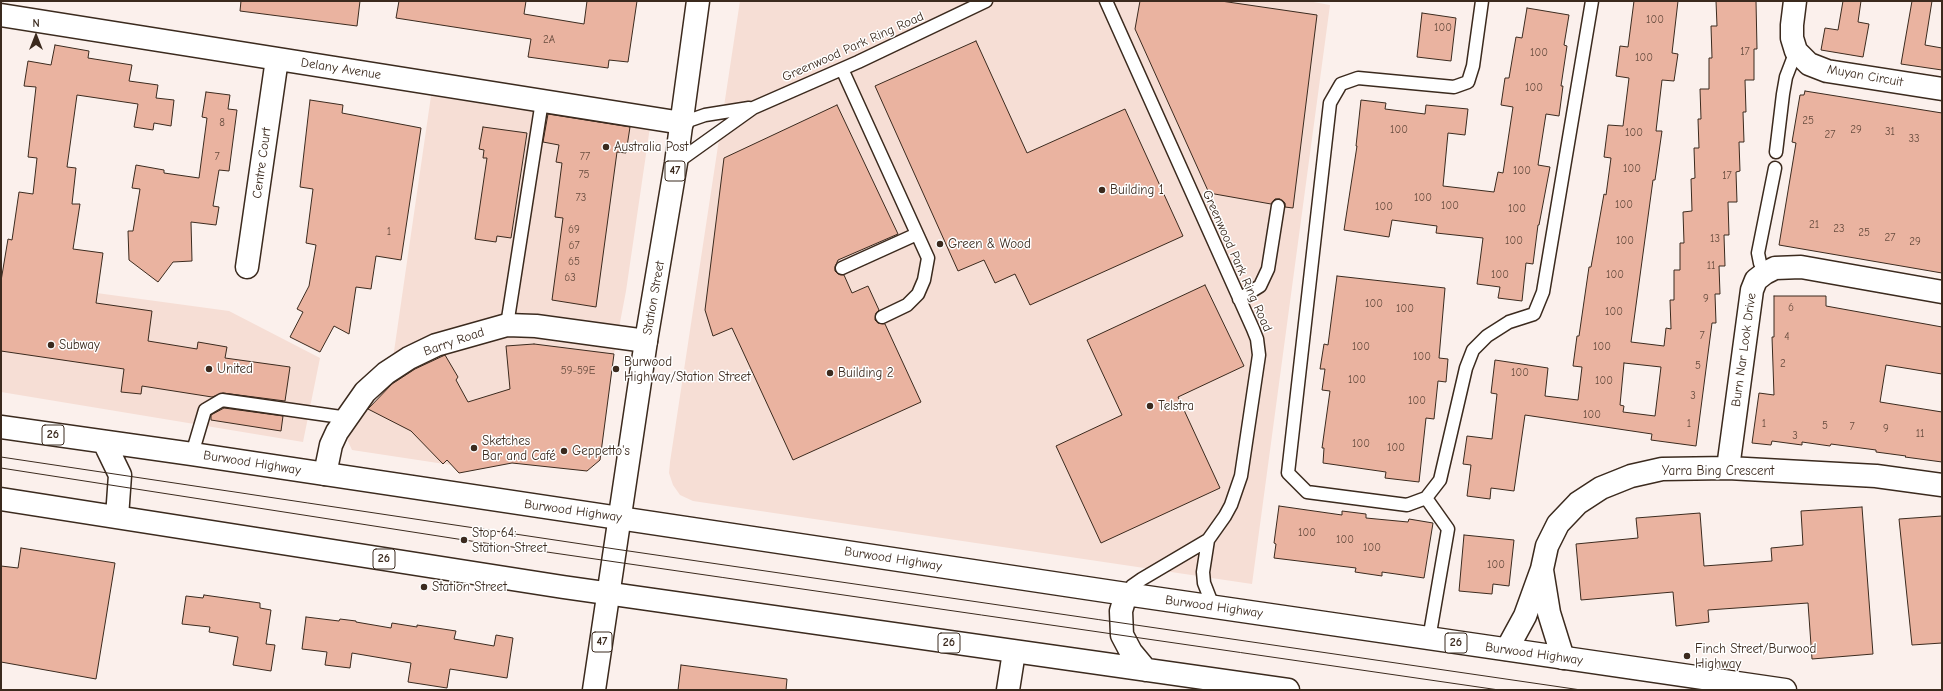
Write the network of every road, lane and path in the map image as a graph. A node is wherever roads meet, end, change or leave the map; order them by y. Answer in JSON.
{"nodes":[{"id":1,"x":698,"y":1,"type":"edge"},
{"id":2,"x":986,"y":1,"type":"edge"},
{"id":3,"x":1106,"y":1,"type":"edge"},
{"id":4,"x":1482,"y":1,"type":"edge"},
{"id":5,"x":1592,"y":1,"type":"edge"},
{"id":6,"x":1795,"y":1,"type":"edge"},
{"id":7,"x":1,"y":15,"type":"edge"},
{"id":8,"x":1796,"y":52,"type":"junction"},
{"id":9,"x":277,"y":59,"type":"junction"},
{"id":10,"x":842,"y":69,"type":"junction"},
{"id":11,"x":1942,"y":89,"type":"edge"},
{"id":12,"x":542,"y":101,"type":"junction"},
{"id":13,"x":753,"y":108,"type":"junction"},
{"id":14,"x":682,"y":123,"type":"junction"},
{"id":15,"x":1776,"y":152,"type":"dead end"},
{"id":16,"x":676,"y":163,"type":"junction"},
{"id":17,"x":1775,"y":168,"type":"dead end"},
{"id":18,"x":1278,"y":206,"type":"dead end"},
{"id":19,"x":917,"y":234,"type":"junction"},
{"id":20,"x":247,"y":267,"type":"dead end"},
{"id":21,"x":842,"y":268,"type":"dead end"},
{"id":22,"x":1765,"y":273,"type":"junction"},
{"id":23,"x":1942,"y":292,"type":"edge"},
{"id":24,"x":1239,"y":299,"type":"junction"},
{"id":25,"x":882,"y":317,"type":"dead end"},
{"id":26,"x":507,"y":325,"type":"junction"},
{"id":27,"x":646,"y":340,"type":"junction"},
{"id":28,"x":348,"y":418,"type":"junction"},
{"id":29,"x":1,"y":428,"type":"edge"},
{"id":30,"x":104,"y":442,"type":"junction"},
{"id":31,"x":192,"y":454,"type":"junction"},
{"id":32,"x":1728,"y":468,"type":"junction"},
{"id":33,"x":325,"y":474,"type":"junction"},
{"id":34,"x":1942,"y":485,"type":"edge"},
{"id":35,"x":1426,"y":498,"type":"junction"},
{"id":36,"x":1,"y":499,"type":"edge"},
{"id":37,"x":117,"y":517,"type":"junction"},
{"id":38,"x":620,"y":518,"type":"junction"},
{"id":39,"x":1208,"y":540,"type":"junction"},
{"id":40,"x":1542,"y":569,"type":"junction"},
{"id":41,"x":610,"y":594,"type":"junction"},
{"id":42,"x":1126,"y":594,"type":"junction"},
{"id":43,"x":1213,"y":606,"type":"junction"},
{"id":44,"x":1429,"y":639,"type":"junction"},
{"id":45,"x":1507,"y":650,"type":"junction"},
{"id":46,"x":1014,"y":652,"type":"junction"},
{"id":47,"x":1563,"y":658,"type":"junction"},
{"id":48,"x":1146,"y":670,"type":"junction"},
{"id":49,"x":594,"y":690,"type":"edge"},
{"id":50,"x":1008,"y":690,"type":"edge"},
{"id":51,"x":1288,"y":690,"type":"edge"},
{"id":52,"x":1785,"y":690,"type":"edge"}],
"edges":[{"from":1,"to":14,"type":"main road","name":"Station Street","number":"47"},
{"from":2,"to":10,"type":"lane","name":"Greenwood Park Ring Road"},
{"from":3,"to":24,"type":"lane","name":"Greenwood Park Ring Road"},
{"from":4,"to":35,"type":"lane"},
{"from":5,"to":35,"type":"lane"},
{"from":6,"to":8,"type":"main road"},
{"from":7,"to":9,"type":"main road","name":"Delany Avenue"},
{"from":8,"to":11,"type":"main road","name":"Muyan Circuit"},
{"from":8,"to":15,"type":"lane"},
{"from":9,"to":12,"type":"main road","name":"Delany Avenue"},
{"from":9,"to":20,"type":"main road","name":"Centre Court"},
{"from":10,"to":13,"type":"lane","name":"Greenwood Park Ring Road"},
{"from":10,"to":19,"type":"lane"},
{"from":12,"to":14,"type":"main road","name":"Delany Avenue"},
{"from":12,"to":26,"type":"lane"},
{"from":13,"to":14,"type":"lane"},
{"from":13,"to":16,"type":"lane"},
{"from":14,"to":16,"type":"main road","name":"Station Street","number":"47"},
{"from":16,"to":27,"type":"main road","name":"Station Street","number":"47"},
{"from":17,"to":22,"type":"lane"},
{"from":18,"to":24,"type":"lane"},
{"from":19,"to":21,"type":"lane"},
{"from":19,"to":25,"type":"lane"},
{"from":22,"to":23,"type":"main road"},
{"from":22,"to":32,"type":"main road","name":"Burn Nar Look Drive"},
{"from":24,"to":39,"type":"lane","name":"Greenwood Park Ring Road"},
{"from":26,"to":27,"type":"main road","name":"Barry Road"},
{"from":26,"to":28,"type":"main road","name":"Barry Road"},
{"from":27,"to":38,"type":"main road","name":"Station Street","number":"47"},
{"from":28,"to":31,"type":"lane"},
{"from":28,"to":33,"type":"main road","name":"Barry Road"},
{"from":29,"to":30,"type":"main road","name":"Burwood Highway","number":"26"},
{"from":30,"to":31,"type":"main road","name":"Burwood Highway","number":"26"},
{"from":30,"to":37,"type":"main road"},
{"from":31,"to":33,"type":"main road","name":"Burwood Highway","number":"26"},
{"from":32,"to":34,"type":"main road","name":"Yarra Bing Crescent"},
{"from":32,"to":40,"type":"main road","name":"Yarra Bing Crescent"},
{"from":33,"to":38,"type":"main road","name":"Burwood Highway","number":"26"},
{"from":35,"to":44,"type":"lane"},
{"from":36,"to":37,"type":"main road","number":"26"},
{"from":37,"to":41,"type":"main road","number":"26"},
{"from":38,"to":41,"type":"main road","name":"Station Street","number":"47"},
{"from":38,"to":42,"type":"main road","name":"Burwood Highway","number":"26"},
{"from":39,"to":42,"type":"lane"},
{"from":39,"to":43,"type":"lane"},
{"from":40,"to":45,"type":"main road","name":"Yarra Bing Crescent"},
{"from":40,"to":47,"type":"main road","name":"Yarra Bing Crescent"},
{"from":41,"to":46,"type":"main road","number":"26"},
{"from":41,"to":49,"type":"main road","name":"Station Street","number":"47"},
{"from":42,"to":43,"type":"main road","name":"Burwood Highway","number":"26"},
{"from":42,"to":48,"type":"main road"},
{"from":43,"to":44,"type":"main road","name":"Burwood Highway","number":"26"},
{"from":44,"to":45,"type":"main road","name":"Burwood Highway","number":"26"},
{"from":45,"to":47,"type":"main road","name":"Burwood Highway","number":"26"},
{"from":46,"to":48,"type":"main road","number":"26"},
{"from":46,"to":50,"type":"main road"},
{"from":47,"to":52,"type":"main road","name":"Burwood Highway","number":"26"},
{"from":48,"to":51,"type":"main road","number":"26"}]}
